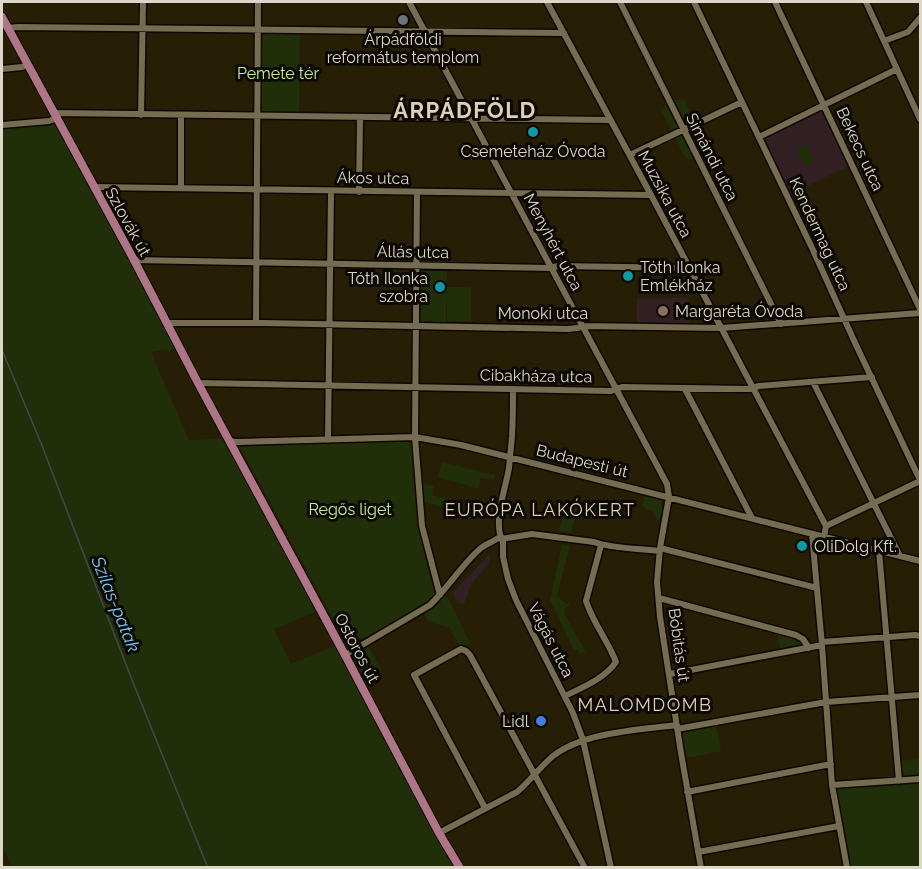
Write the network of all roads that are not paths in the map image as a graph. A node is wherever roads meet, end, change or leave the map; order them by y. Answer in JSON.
{"nodes":[{"id":1,"x":143,"y":2,"type":"edge"},
{"id":2,"x":258,"y":2,"type":"edge"},
{"id":3,"x":410,"y":2,"type":"edge"},
{"id":4,"x":547,"y":2,"type":"edge"},
{"id":5,"x":620,"y":2,"type":"edge"},
{"id":6,"x":694,"y":2,"type":"edge"},
{"id":7,"x":775,"y":2,"type":"edge"},
{"id":8,"x":866,"y":2,"type":"edge"},
{"id":9,"x":2,"y":17,"type":"edge"},
{"id":10,"x":921,"y":18,"type":"edge"},
{"id":11,"x":7,"y":28,"type":"junction"},
{"id":12,"x":142,"y":29,"type":"junction"},
{"id":13,"x":258,"y":30,"type":"junction"},
{"id":14,"x":425,"y":32,"type":"junction"},
{"id":15,"x":564,"y":33,"type":"junction"},
{"id":16,"x":884,"y":41,"type":"junction"},
{"id":17,"x":28,"y":65,"type":"junction"},
{"id":18,"x":2,"y":69,"type":"edge"},
{"id":19,"x":897,"y":69,"type":"junction"},
{"id":20,"x":742,"y":102,"type":"junction"},
{"id":21,"x":824,"y":105,"type":"junction"},
{"id":22,"x":141,"y":115,"type":"junction"},
{"id":23,"x":181,"y":115,"type":"junction"},
{"id":24,"x":55,"y":116,"type":"junction"},
{"id":25,"x":257,"y":116,"type":"junction"},
{"id":26,"x":360,"y":118,"type":"junction"},
{"id":27,"x":471,"y":119,"type":"junction"},
{"id":28,"x":921,"y":119,"type":"edge"},
{"id":29,"x":610,"y":120,"type":"junction"},
{"id":30,"x":2,"y":124,"type":"edge"},
{"id":31,"x":684,"y":130,"type":"junction"},
{"id":32,"x":759,"y":137,"type":"junction"},
{"id":33,"x":630,"y":155,"type":"junction"},
{"id":34,"x":94,"y":187,"type":"junction"},
{"id":35,"x":181,"y":188,"type":"junction"},
{"id":36,"x":256,"y":190,"type":"junction"},
{"id":37,"x":331,"y":191,"type":"junction"},
{"id":38,"x":359,"y":192,"type":"junction"},
{"id":39,"x":417,"y":192,"type":"junction"},
{"id":40,"x":511,"y":193,"type":"junction"},
{"id":41,"x":651,"y":195,"type":"junction"},
{"id":42,"x":134,"y":260,"type":"junction"},
{"id":43,"x":256,"y":263,"type":"junction"},
{"id":44,"x":330,"y":264,"type":"junction"},
{"id":45,"x":416,"y":265,"type":"junction"},
{"id":46,"x":551,"y":268,"type":"junction"},
{"id":47,"x":690,"y":268,"type":"junction"},
{"id":48,"x":921,"y":311,"type":"edge"},
{"id":49,"x":845,"y":319,"type":"junction"},
{"id":50,"x":166,"y":323,"type":"junction"},
{"id":51,"x":256,"y":323,"type":"junction"},
{"id":52,"x":329,"y":324,"type":"junction"},
{"id":53,"x":781,"y":324,"type":"junction"},
{"id":54,"x":416,"y":326,"type":"junction"},
{"id":55,"x":583,"y":326,"type":"junction"},
{"id":56,"x":721,"y":328,"type":"junction"},
{"id":57,"x":872,"y":377,"type":"junction"},
{"id":58,"x":813,"y":382,"type":"junction"},
{"id":59,"x":198,"y":383,"type":"junction"},
{"id":60,"x":329,"y":385,"type":"junction"},
{"id":61,"x":415,"y":386,"type":"junction"},
{"id":62,"x":753,"y":387,"type":"junction"},
{"id":63,"x":513,"y":389,"type":"junction"},
{"id":64,"x":616,"y":389,"type":"junction"},
{"id":65,"x":685,"y":389,"type":"junction"},
{"id":66,"x":415,"y":437,"type":"junction"},
{"id":67,"x":328,"y":440,"type":"junction"},
{"id":68,"x":230,"y":441,"type":"junction"},
{"id":69,"x":509,"y":457,"type":"junction"},
{"id":70,"x":921,"y":480,"type":"edge"},
{"id":71,"x":669,"y":497,"type":"junction"},
{"id":72,"x":873,"y":503,"type":"junction"},
{"id":73,"x":752,"y":518,"type":"junction"},
{"id":74,"x":826,"y":526,"type":"junction"},
{"id":75,"x":812,"y":534,"type":"junction"},
{"id":76,"x":824,"y":537,"type":"junction"},
{"id":77,"x":501,"y":539,"type":"junction"},
{"id":78,"x":601,"y":545,"type":"junction"},
{"id":79,"x":659,"y":549,"type":"junction"},
{"id":80,"x":879,"y":551,"type":"junction"},
{"id":81,"x":900,"y":556,"type":"junction"},
{"id":82,"x":921,"y":561,"type":"edge"},
{"id":83,"x":817,"y":588,"type":"junction"},
{"id":84,"x":440,"y":595,"type":"junction"},
{"id":85,"x":658,"y":598,"type":"junction"},
{"id":86,"x":921,"y":636,"type":"edge"},
{"id":87,"x":887,"y":638,"type":"junction"},
{"id":88,"x":822,"y":644,"type":"junction"},
{"id":89,"x":809,"y":648,"type":"junction"},
{"id":90,"x":345,"y":655,"type":"junction"},
{"id":91,"x":670,"y":674,"type":"junction"},
{"id":92,"x":921,"y":694,"type":"edge"},
{"id":93,"x":565,"y":696,"type":"junction"},
{"id":94,"x":892,"y":697,"type":"junction"},
{"id":95,"x":826,"y":702,"type":"junction"},
{"id":96,"x":677,"y":727,"type":"junction"},
{"id":97,"x":583,"y":740,"type":"junction"},
{"id":98,"x":831,"y":765,"type":"junction"},
{"id":99,"x":534,"y":775,"type":"junction"},
{"id":100,"x":921,"y":779,"type":"edge"},
{"id":101,"x":899,"y":781,"type":"junction"},
{"id":102,"x":832,"y":786,"type":"junction"},
{"id":103,"x":687,"y":792,"type":"junction"},
{"id":104,"x":485,"y":808,"type":"junction"},
{"id":105,"x":839,"y":826,"type":"junction"},
{"id":106,"x":439,"y":833,"type":"junction"},
{"id":107,"x":698,"y":852,"type":"junction"},
{"id":108,"x":460,"y":867,"type":"edge"},
{"id":109,"x":585,"y":867,"type":"edge"},
{"id":110,"x":610,"y":867,"type":"edge"},
{"id":111,"x":701,"y":867,"type":"edge"},
{"id":112,"x":847,"y":867,"type":"edge"}],
"edges":[{"from":1,"to":12,"type":"street"},
{"from":2,"to":13,"type":"street"},
{"from":3,"to":14,"type":"street","name":"Menyhért utca"},
{"from":4,"to":15,"type":"street","name":"Muzsika utca"},
{"from":5,"to":31,"type":"street","name":"Simándi utca"},
{"from":6,"to":20,"type":"street","name":"Kendermag utca"},
{"from":7,"to":21,"type":"street","name":"Bekecs utca"},
{"from":8,"to":16,"type":"street"},
{"from":9,"to":11,"type":"main road","name":"Szlovák út"},
{"from":10,"to":16,"type":"street"},
{"from":11,"to":12,"type":"street"},
{"from":11,"to":17,"type":"main road","name":"Szlovák út"},
{"from":12,"to":13,"type":"street"},
{"from":12,"to":22,"type":"street"},
{"from":13,"to":14,"type":"street"},
{"from":13,"to":25,"type":"street"},
{"from":14,"to":15,"type":"street"},
{"from":14,"to":27,"type":"street","name":"Menyhért utca"},
{"from":15,"to":29,"type":"street","name":"Muzsika utca"},
{"from":16,"to":19,"type":"street"},
{"from":17,"to":18,"type":"street"},
{"from":17,"to":24,"type":"main road","name":"Szlovák út"},
{"from":19,"to":21,"type":"street"},
{"from":19,"to":28,"type":"street"},
{"from":20,"to":31,"type":"street"},
{"from":20,"to":32,"type":"street","name":"Kendermag utca"},
{"from":21,"to":32,"type":"street"},
{"from":21,"to":48,"type":"street","name":"Bekecs utca"},
{"from":22,"to":23,"type":"street"},
{"from":22,"to":24,"type":"street"},
{"from":23,"to":25,"type":"street"},
{"from":23,"to":35,"type":"street"},
{"from":24,"to":30,"type":"street"},
{"from":24,"to":34,"type":"main road","name":"Szlovák út"},
{"from":25,"to":26,"type":"street"},
{"from":25,"to":36,"type":"street"},
{"from":26,"to":27,"type":"street"},
{"from":26,"to":38,"type":"street"},
{"from":27,"to":29,"type":"street"},
{"from":27,"to":40,"type":"street","name":"Menyhért utca"},
{"from":29,"to":33,"type":"street","name":"Muzsika utca"},
{"from":31,"to":33,"type":"street"},
{"from":31,"to":53,"type":"street","name":"Simándi utca"},
{"from":32,"to":49,"type":"street","name":"Kendermag utca"},
{"from":33,"to":41,"type":"street","name":"Muzsika utca"},
{"from":34,"to":35,"type":"street","name":"Ákos utca"},
{"from":34,"to":42,"type":"main road","name":"Szlovák út"},
{"from":35,"to":36,"type":"street","name":"Ákos utca"},
{"from":36,"to":37,"type":"street","name":"Ákos utca"},
{"from":36,"to":43,"type":"street"},
{"from":37,"to":38,"type":"street","name":"Ákos utca"},
{"from":37,"to":44,"type":"street"},
{"from":38,"to":39,"type":"street","name":"Ákos utca"},
{"from":39,"to":40,"type":"street","name":"Ákos utca"},
{"from":39,"to":45,"type":"street"},
{"from":40,"to":41,"type":"street","name":"Ákos utca"},
{"from":40,"to":46,"type":"street","name":"Menyhért utca"},
{"from":41,"to":47,"type":"street","name":"Muzsika utca"},
{"from":42,"to":43,"type":"street","name":"Állás utca"},
{"from":42,"to":50,"type":"main road","name":"Szlovák út"},
{"from":43,"to":44,"type":"street","name":"Állás utca"},
{"from":43,"to":51,"type":"street"},
{"from":44,"to":45,"type":"street","name":"Állás utca"},
{"from":44,"to":52,"type":"street"},
{"from":45,"to":46,"type":"street","name":"Állás utca"},
{"from":45,"to":54,"type":"street"},
{"from":46,"to":47,"type":"street","name":"Állás utca"},
{"from":46,"to":55,"type":"street","name":"Menyhért utca"},
{"from":47,"to":56,"type":"street","name":"Muzsika utca"},
{"from":48,"to":49,"type":"street","name":"Monoki utca"},
{"from":49,"to":53,"type":"street","name":"Monoki utca"},
{"from":49,"to":57,"type":"street","name":"Kendermag utca"},
{"from":50,"to":51,"type":"street","name":"Monoki utca"},
{"from":50,"to":59,"type":"main road","name":"Szlovák út"},
{"from":51,"to":52,"type":"street","name":"Monoki utca"},
{"from":52,"to":54,"type":"street","name":"Monoki utca"},
{"from":52,"to":60,"type":"street"},
{"from":53,"to":56,"type":"street","name":"Monoki utca"},
{"from":54,"to":55,"type":"street","name":"Monoki utca"},
{"from":54,"to":61,"type":"street"},
{"from":55,"to":56,"type":"street","name":"Monoki utca"},
{"from":55,"to":64,"type":"street","name":"Menyhért utca"},
{"from":56,"to":62,"type":"street","name":"Muzsika utca"},
{"from":57,"to":58,"type":"street","name":"Cibakháza utca"},
{"from":57,"to":70,"type":"street","name":"Kendermag utca"},
{"from":58,"to":62,"type":"street","name":"Cibakháza utca"},
{"from":58,"to":72,"type":"street"},
{"from":59,"to":60,"type":"street","name":"Cibakháza utca"},
{"from":59,"to":68,"type":"main road","name":"Szlovák út"},
{"from":60,"to":61,"type":"street","name":"Cibakháza utca"},
{"from":60,"to":67,"type":"street"},
{"from":61,"to":63,"type":"street","name":"Cibakháza utca"},
{"from":61,"to":66,"type":"street"},
{"from":62,"to":65,"type":"street","name":"Cibakháza utca"},
{"from":62,"to":74,"type":"street","name":"Muzsika utca"},
{"from":63,"to":64,"type":"street","name":"Cibakháza utca"},
{"from":63,"to":69,"type":"street","name":"Vágás utca"},
{"from":64,"to":65,"type":"street","name":"Cibakháza utca"},
{"from":64,"to":71,"type":"street","name":"Menyhért utca"},
{"from":65,"to":73,"type":"street"},
{"from":66,"to":67,"type":"street","name":"Budapesti út"},
{"from":66,"to":69,"type":"street","name":"Budapesti út"},
{"from":66,"to":84,"type":"street"},
{"from":67,"to":68,"type":"street","name":"Budapesti út"},
{"from":68,"to":90,"type":"main road","name":"Ostoros út"},
{"from":69,"to":71,"type":"street","name":"Budapesti út"},
{"from":69,"to":77,"type":"street","name":"Vágás utca"},
{"from":70,"to":72,"type":"street"},
{"from":71,"to":73,"type":"street","name":"Budapesti út"},
{"from":71,"to":79,"type":"street","name":"Bóbitás út"},
{"from":72,"to":74,"type":"street"},
{"from":72,"to":81,"type":"street"},
{"from":73,"to":75,"type":"street","name":"Budapesti út"},
{"from":74,"to":76,"type":"street"},
{"from":75,"to":76,"type":"street","name":"Budapesti út"},
{"from":75,"to":83,"type":"street"},
{"from":76,"to":80,"type":"street","name":"Budapesti út"},
{"from":77,"to":78,"type":"street"},
{"from":77,"to":84,"type":"street"},
{"from":77,"to":93,"type":"street","name":"Vágás utca"},
{"from":78,"to":79,"type":"street"},
{"from":78,"to":93,"type":"street"},
{"from":79,"to":83,"type":"street"},
{"from":79,"to":85,"type":"street","name":"Bóbitás út"},
{"from":80,"to":81,"type":"street","name":"Budapesti út"},
{"from":80,"to":87,"type":"street"},
{"from":81,"to":82,"type":"street","name":"Budapesti út"},
{"from":83,"to":88,"type":"street"},
{"from":84,"to":90,"type":"street"},
{"from":85,"to":89,"type":"street"},
{"from":85,"to":91,"type":"street","name":"Bóbitás út"},
{"from":86,"to":87,"type":"street"},
{"from":87,"to":88,"type":"street"},
{"from":87,"to":94,"type":"street"},
{"from":88,"to":89,"type":"street"},
{"from":88,"to":95,"type":"street"},
{"from":89,"to":91,"type":"street"},
{"from":90,"to":106,"type":"main road","name":"Ostoros út"},
{"from":91,"to":96,"type":"street","name":"Bóbitás út"},
{"from":92,"to":94,"type":"street"},
{"from":93,"to":97,"type":"street","name":"Vágás utca"},
{"from":94,"to":95,"type":"street"},
{"from":94,"to":101,"type":"street"},
{"from":95,"to":96,"type":"street"},
{"from":95,"to":98,"type":"street"},
{"from":96,"to":97,"type":"street"},
{"from":96,"to":103,"type":"street","name":"Bóbitás út"},
{"from":97,"to":99,"type":"street"},
{"from":97,"to":110,"type":"street","name":"Vágás utca"},
{"from":98,"to":102,"type":"street"},
{"from":98,"to":103,"type":"street"},
{"from":99,"to":104,"type":"street"},
{"from":99,"to":104,"type":"street"},
{"from":99,"to":109,"type":"street"},
{"from":100,"to":101,"type":"street"},
{"from":101,"to":102,"type":"street"},
{"from":102,"to":105,"type":"street"},
{"from":103,"to":107,"type":"street","name":"Bóbitás út"},
{"from":104,"to":106,"type":"street"},
{"from":105,"to":107,"type":"street"},
{"from":105,"to":112,"type":"street"},
{"from":106,"to":108,"type":"main road","name":"Ostoros út"},
{"from":107,"to":111,"type":"street","name":"Bóbitás út"}]}
